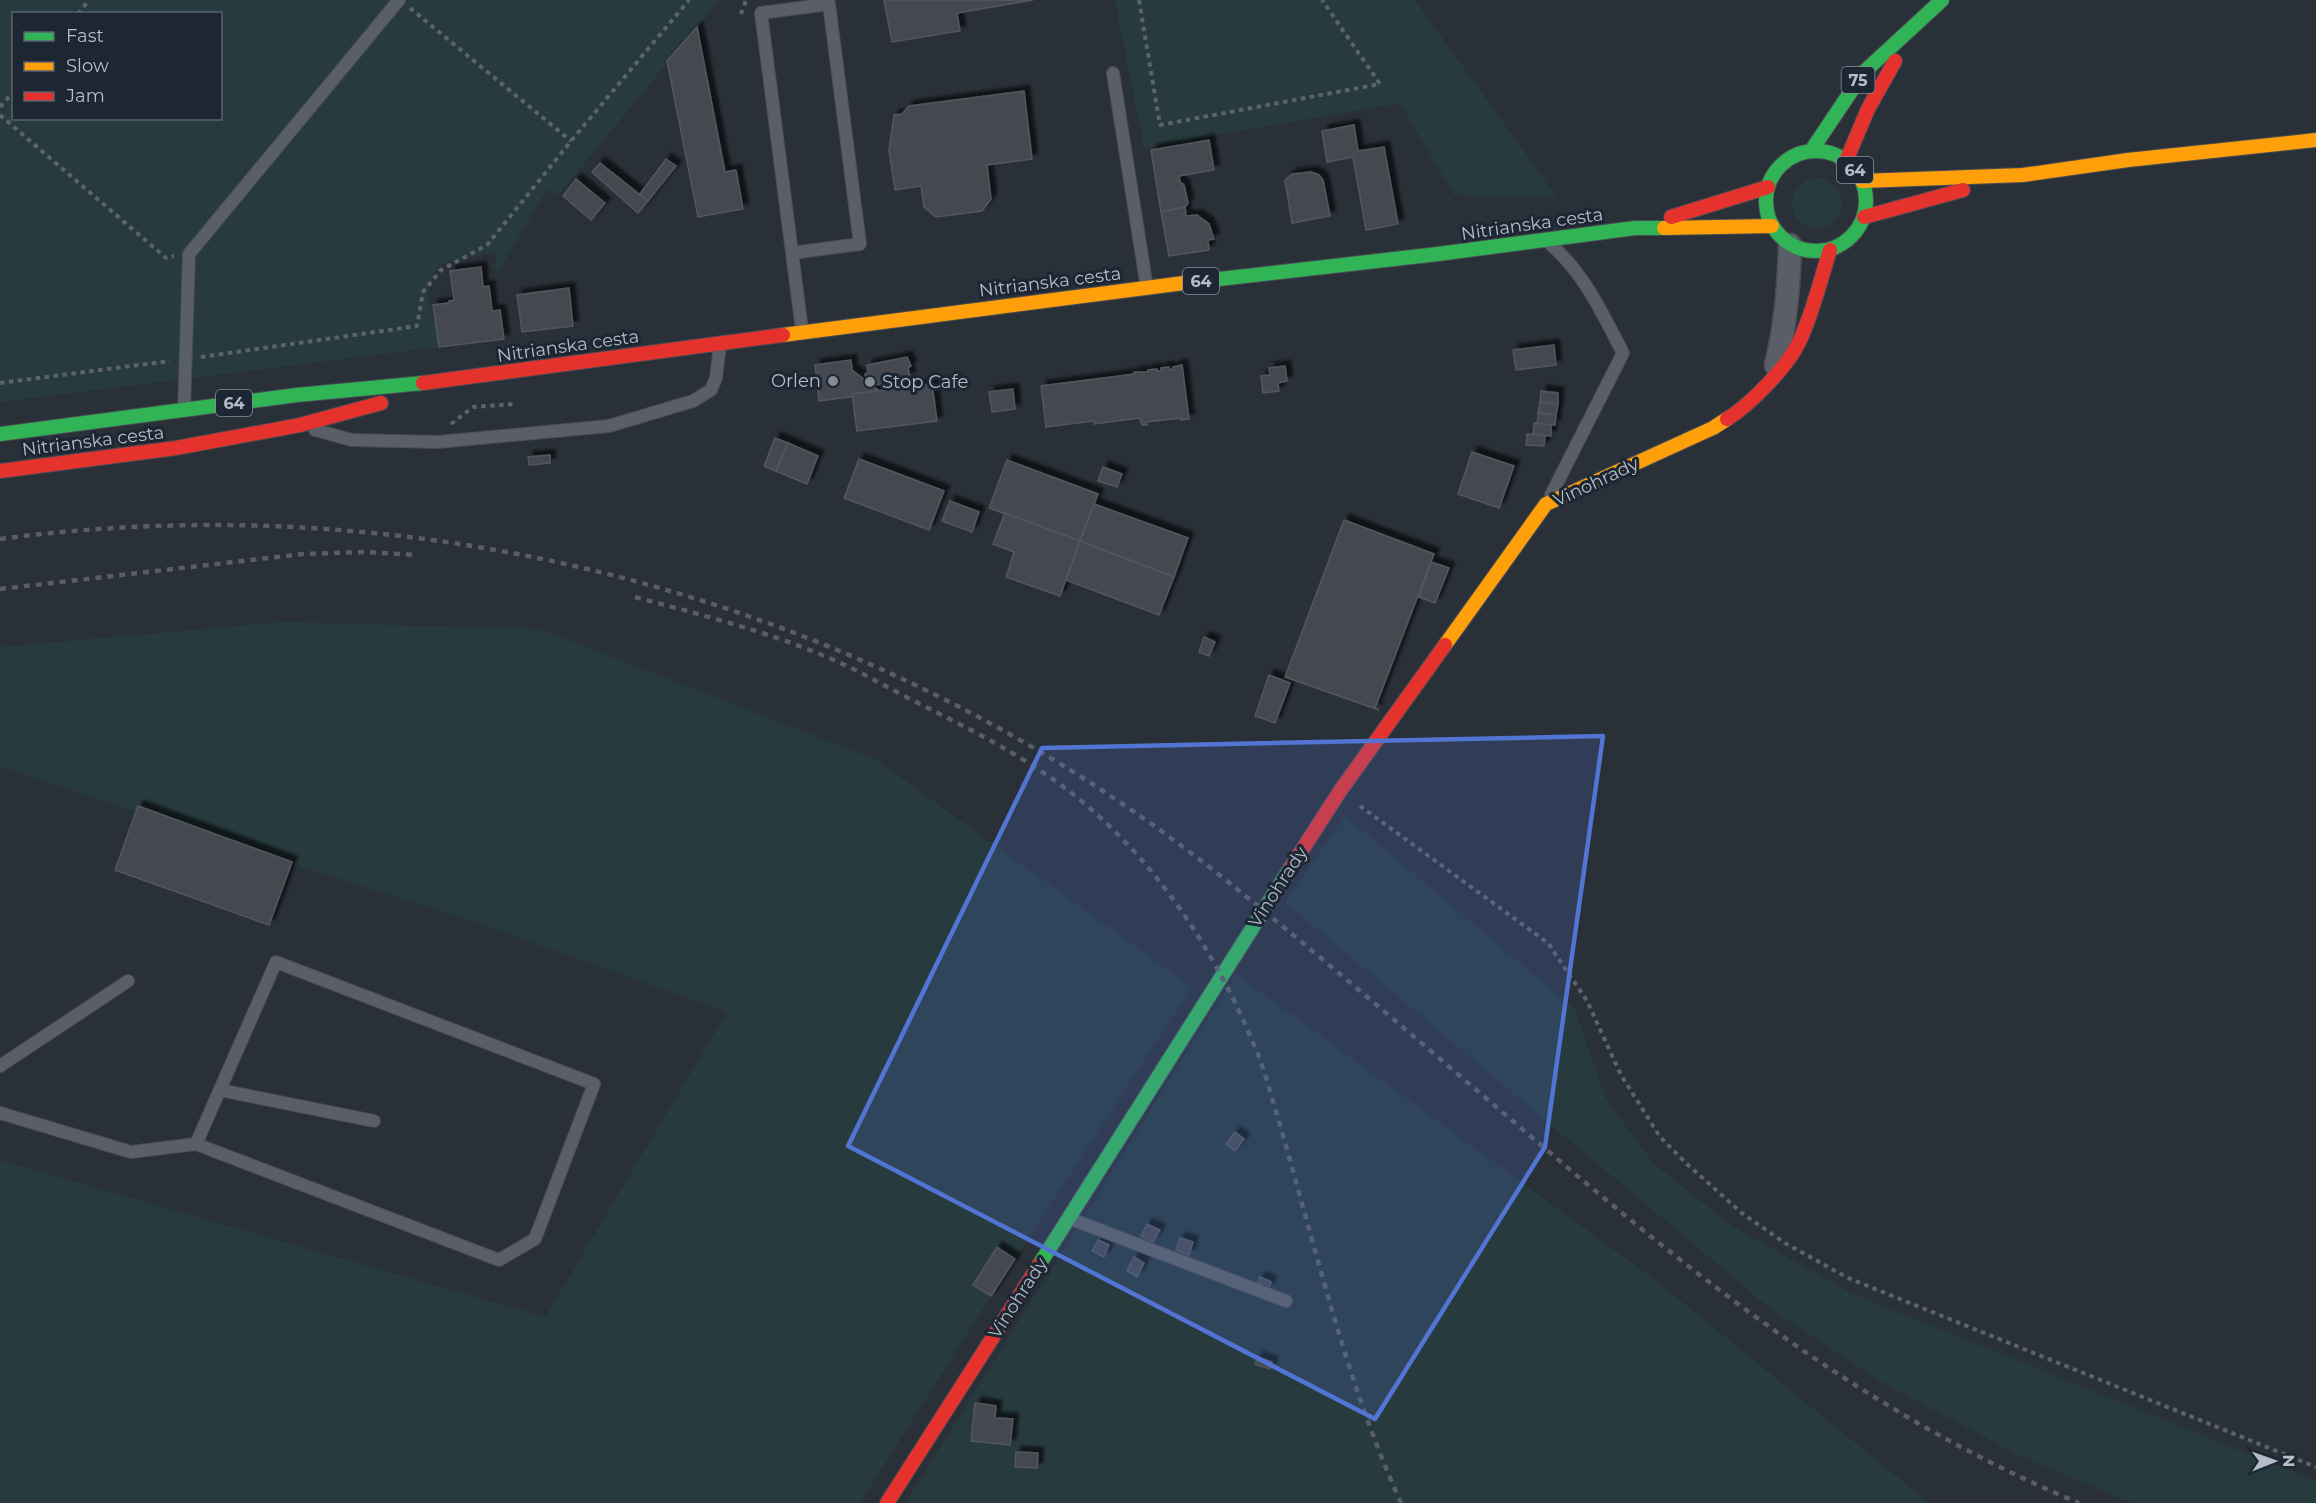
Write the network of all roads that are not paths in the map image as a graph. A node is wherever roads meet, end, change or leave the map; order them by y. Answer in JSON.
{"nodes":[{"id":1,"x":1942,"y":0,"type":"edge"},
{"id":2,"x":404,"y":4,"type":"edge"},
{"id":3,"x":800,"y":4,"type":"edge"},
{"id":4,"x":1920,"y":21,"type":"junction"},
{"id":5,"x":1113,"y":73,"type":"dead end"},
{"id":6,"x":2316,"y":140,"type":"edge"},
{"id":7,"x":1811,"y":152,"type":"junction"},
{"id":8,"x":1846,"y":161,"type":"junction"},
{"id":9,"x":2023,"y":175,"type":"junction"},
{"id":10,"x":1862,"y":181,"type":"junction"},
{"id":11,"x":1768,"y":187,"type":"junction"},
{"id":12,"x":1864,"y":217,"type":"junction"},
{"id":13,"x":1772,"y":226,"type":"junction"},
{"id":14,"x":1635,"y":228,"type":"junction"},
{"id":15,"x":1546,"y":240,"type":"junction"},
{"id":16,"x":1790,"y":245,"type":"junction"},
{"id":17,"x":1830,"y":250,"type":"junction"},
{"id":18,"x":792,"y":253,"type":"junction"},
{"id":19,"x":1147,"y":288,"type":"junction"},
{"id":20,"x":802,"y":332,"type":"junction"},
{"id":21,"x":720,"y":343,"type":"junction"},
{"id":22,"x":469,"y":378,"type":"junction"},
{"id":23,"x":1773,"y":378,"type":"junction"},
{"id":24,"x":184,"y":409,"type":"junction"},
{"id":25,"x":300,"y":425,"type":"junction"},
{"id":26,"x":0,"y":434,"type":"edge"},
{"id":27,"x":0,"y":471,"type":"edge"},
{"id":28,"x":1546,"y":504,"type":"junction"},
{"id":29,"x":128,"y":981,"type":"dead end"},
{"id":30,"x":0,"y":1066,"type":"edge"},
{"id":31,"x":220,"y":1089,"type":"junction"},
{"id":32,"x":0,"y":1113,"type":"edge"},
{"id":33,"x":374,"y":1121,"type":"dead end"},
{"id":34,"x":196,"y":1144,"type":"junction"},
{"id":35,"x":1070,"y":1218,"type":"junction"},
{"id":36,"x":1287,"y":1301,"type":"dead end"},
{"id":37,"x":887,"y":1503,"type":"edge"}],
"edges":[{"from":1,"to":4,"type":"main road","number":"75"},
{"from":2,"to":24,"type":"lane"},
{"from":3,"to":18,"type":"lane"},
{"from":3,"to":18,"type":"lane"},
{"from":4,"to":7,"type":"main road","number":"75"},
{"from":4,"to":8,"type":"main road","number":"75"},
{"from":5,"to":19,"type":"lane"},
{"from":6,"to":9,"type":"main road","number":"64"},
{"from":7,"to":8,"type":"main road","number":"64"},
{"from":7,"to":11,"type":"main road","number":"64"},
{"from":8,"to":10,"type":"main road","number":"64"},
{"from":9,"to":10,"type":"main road","number":"64"},
{"from":9,"to":12,"type":"main road","number":"64"},
{"from":10,"to":12,"type":"main road","number":"64"},
{"from":11,"to":13,"type":"main road"},
{"from":11,"to":14,"type":"main road","name":"Nitrianska cesta","number":"64"},
{"from":12,"to":17,"type":"main road"},
{"from":13,"to":14,"type":"main road","name":"Nitrianska cesta","number":"64"},
{"from":13,"to":16,"type":"main road"},
{"from":14,"to":15,"type":"main road","name":"Nitrianska cesta","number":"64"},
{"from":15,"to":19,"type":"main road","name":"Nitrianska cesta","number":"64"},
{"from":15,"to":28,"type":"lane"},
{"from":16,"to":17,"type":"main road"},
{"from":16,"to":23,"type":"street"},
{"from":17,"to":23,"type":"main road","name":"Vinohrady"},
{"from":18,"to":20,"type":"lane"},
{"from":19,"to":20,"type":"main road","name":"Nitrianska cesta","number":"64"},
{"from":20,"to":21,"type":"main road","name":"Nitrianska cesta","number":"64"},
{"from":21,"to":22,"type":"main road","name":"Nitrianska cesta","number":"64"},
{"from":21,"to":25,"type":"lane"},
{"from":22,"to":24,"type":"main road","name":"Nitrianska cesta","number":"64"},
{"from":22,"to":25,"type":"main road","name":"Nitrianska cesta","number":"64"},
{"from":23,"to":28,"type":"main road","name":"Vinohrady"},
{"from":24,"to":26,"type":"main road","name":"Nitrianska cesta","number":"64"},
{"from":25,"to":27,"type":"main road","name":"Nitrianska cesta","number":"64"},
{"from":28,"to":35,"type":"main road","name":"Vinohrady"},
{"from":29,"to":30,"type":"lane"},
{"from":31,"to":33,"type":"lane"},
{"from":31,"to":34,"type":"lane"},
{"from":31,"to":34,"type":"lane"},
{"from":32,"to":34,"type":"lane"},
{"from":35,"to":36,"type":"lane"},
{"from":35,"to":37,"type":"main road","name":"Vinohrady"}]}
